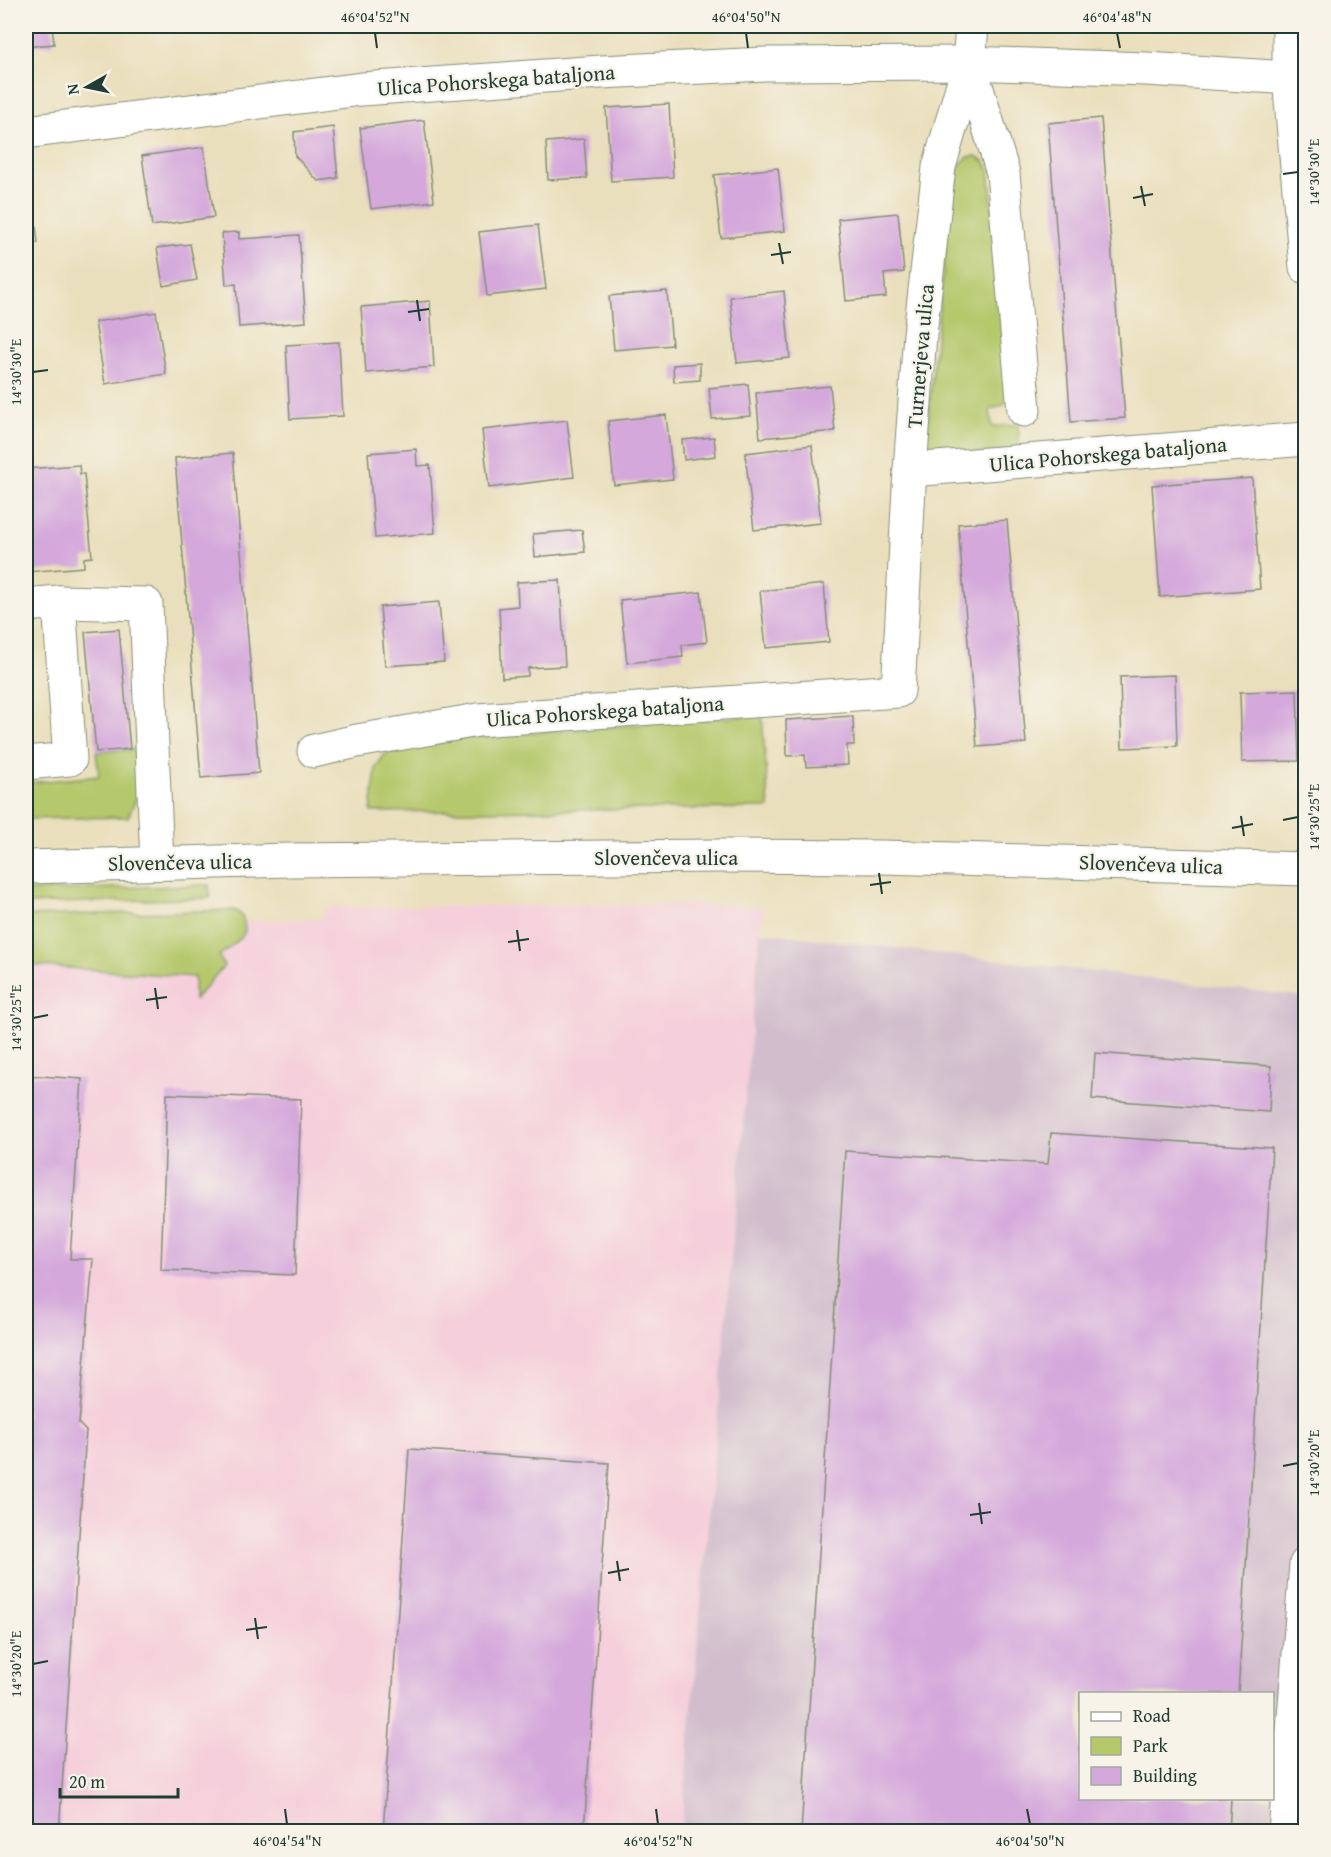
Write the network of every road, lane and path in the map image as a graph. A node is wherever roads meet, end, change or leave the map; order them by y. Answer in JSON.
{"nodes":[{"id":1,"x":972,"y":26,"type":"edge"},
{"id":2,"x":1289,"y":26,"type":"edge"},
{"id":3,"x":969,"y":63,"type":"junction"},
{"id":4,"x":1297,"y":78,"type":"edge"},
{"id":5,"x":26,"y":132,"type":"edge"},
{"id":6,"x":1305,"y":267,"type":"edge"},
{"id":7,"x":1024,"y":410,"type":"dead end"},
{"id":8,"x":1305,"y":439,"type":"edge"},
{"id":9,"x":910,"y":470,"type":"junction"},
{"id":10,"x":59,"y":602,"type":"junction"},
{"id":11,"x":26,"y":605,"type":"edge"},
{"id":12,"x":898,"y":691,"type":"joint"},
{"id":13,"x":314,"y":751,"type":"dead end"},
{"id":14,"x":26,"y":763,"type":"edge"},
{"id":15,"x":157,"y":862,"type":"junction"},
{"id":16,"x":26,"y":867,"type":"edge"},
{"id":17,"x":1305,"y":869,"type":"edge"},
{"id":18,"x":1305,"y":1564,"type":"edge"},
{"id":19,"x":1285,"y":1832,"type":"edge"}],
"edges":[{"from":1,"to":3,"type":"street","name":"Turnerjeva ulica"},
{"from":2,"to":4,"type":"street"},
{"from":3,"to":4,"type":"street","name":"Ulica Pohorskega bataljona"},
{"from":3,"to":5,"type":"street","name":"Ulica Pohorskega bataljona"},
{"from":3,"to":7,"type":"street"},
{"from":3,"to":9,"type":"street","name":"Turnerjeva ulica"},
{"from":4,"to":6,"type":"street"},
{"from":8,"to":9,"type":"street","name":"Ulica Pohorskega bataljona"},
{"from":9,"to":12,"type":"street","name":"Turnerjeva ulica"},
{"from":10,"to":11,"type":"street"},
{"from":10,"to":14,"type":"street"},
{"from":10,"to":15,"type":"street"},
{"from":12,"to":13,"type":"street","name":"Ulica Pohorskega bataljona"},
{"from":15,"to":16,"type":"street","name":"Slovenčeva ulica"},
{"from":15,"to":17,"type":"street","name":"Slovenčeva ulica"},
{"from":18,"to":19,"type":"street"}]}
